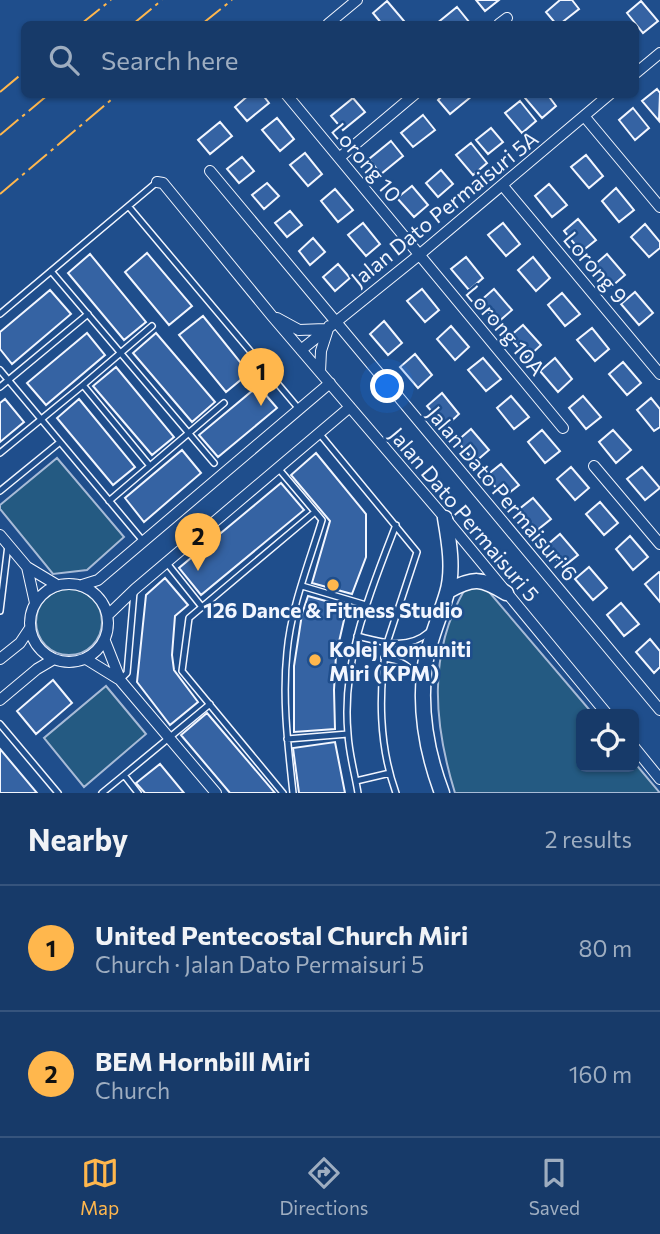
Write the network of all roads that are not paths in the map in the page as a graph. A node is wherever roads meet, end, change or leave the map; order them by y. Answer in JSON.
{"nodes":[{"id":1,"x":357,"y":0,"type":"edge"},
{"id":2,"x":332,"y":21,"type":"edge"},
{"id":3,"x":660,"y":53,"type":"edge"},
{"id":4,"x":639,"y":70,"type":"edge"},
{"id":5,"x":289,"y":98,"type":"edge"},
{"id":6,"x":410,"y":98,"type":"edge"},
{"id":7,"x":605,"y":98,"type":"edge"},
{"id":8,"x":584,"y":116,"type":"junction"},
{"id":9,"x":339,"y":158,"type":"junction"},
{"id":10,"x":210,"y":171,"type":"dead end"},
{"id":11,"x":157,"y":183,"type":"joint"},
{"id":12,"x":503,"y":186,"type":"junction"},
{"id":13,"x":660,"y":206,"type":"edge"},
{"id":14,"x":129,"y":207,"type":"junction"},
{"id":15,"x":419,"y":255,"type":"junction"},
{"id":16,"x":51,"y":271,"type":"junction"},
{"id":17,"x":0,"y":314,"type":"edge"},
{"id":18,"x":88,"y":314,"type":"junction"},
{"id":19,"x":272,"y":316,"type":"junction"},
{"id":20,"x":329,"y":325,"type":"junction"},
{"id":21,"x":152,"y":326,"type":"dead end"},
{"id":22,"x":301,"y":350,"type":"junction"},
{"id":23,"x":121,"y":353,"type":"junction"},
{"id":24,"x":0,"y":370,"type":"edge"},
{"id":25,"x":320,"y":372,"type":"junction"},
{"id":26,"x":660,"y":374,"type":"edge"},
{"id":27,"x":8,"y":380,"type":"junction"},
{"id":28,"x":330,"y":383,"type":"junction"},
{"id":29,"x":83,"y":385,"type":"junction"},
{"id":30,"x":0,"y":387,"type":"edge"},
{"id":31,"x":225,"y":402,"type":"dead end"},
{"id":32,"x":350,"y":407,"type":"junction"},
{"id":33,"x":299,"y":410,"type":"junction"},
{"id":34,"x":41,"y":419,"type":"junction"},
{"id":35,"x":563,"y":428,"type":"dead end"},
{"id":36,"x":189,"y":433,"type":"junction"},
{"id":37,"x":319,"y":433,"type":"junction"},
{"id":38,"x":60,"y":442,"type":"junction"},
{"id":39,"x":0,"y":453,"type":"edge"},
{"id":40,"x":214,"y":463,"type":"dead end"},
{"id":41,"x":150,"y":466,"type":"junction"},
{"id":42,"x":594,"y":466,"type":"dead end"},
{"id":43,"x":278,"y":467,"type":"junction"},
{"id":44,"x":0,"y":491,"type":"edge"},
{"id":45,"x":109,"y":501,"type":"junction"},
{"id":46,"x":315,"y":512,"type":"junction"},
{"id":47,"x":445,"y":518,"type":"junction"},
{"id":48,"x":396,"y":526,"type":"junction"},
{"id":49,"x":0,"y":535,"type":"edge"},
{"id":50,"x":143,"y":541,"type":"junction"},
{"id":51,"x":660,"y":544,"type":"edge"},
{"id":52,"x":8,"y":545,"type":"junction"},
{"id":53,"x":166,"y":562,"type":"junction"},
{"id":54,"x":27,"y":567,"type":"junction"},
{"id":55,"x":57,"y":585,"type":"junction"},
{"id":56,"x":82,"y":585,"type":"junction"},
{"id":57,"x":302,"y":586,"type":"junction"},
{"id":58,"x":135,"y":589,"type":"junction"},
{"id":59,"x":448,"y":591,"type":"junction"},
{"id":60,"x":506,"y":593,"type":"junction"},
{"id":61,"x":35,"y":603,"type":"junction"},
{"id":62,"x":366,"y":605,"type":"junction"},
{"id":63,"x":202,"y":607,"type":"junction"},
{"id":64,"x":0,"y":611,"type":"edge"},
{"id":65,"x":108,"y":615,"type":"junction"},
{"id":66,"x":30,"y":628,"type":"junction"},
{"id":67,"x":434,"y":628,"type":"junction"},
{"id":68,"x":356,"y":636,"type":"junction"},
{"id":69,"x":105,"y":641,"type":"junction"},
{"id":70,"x":387,"y":643,"type":"junction"},
{"id":71,"x":384,"y":658,"type":"junction"},
{"id":72,"x":0,"y":659,"type":"edge"},
{"id":73,"x":54,"y":659,"type":"junction"},
{"id":74,"x":86,"y":659,"type":"junction"},
{"id":75,"x":120,"y":680,"type":"junction"},
{"id":76,"x":424,"y":688,"type":"junction"},
{"id":77,"x":0,"y":700,"type":"edge"},
{"id":78,"x":210,"y":704,"type":"junction"},
{"id":79,"x":658,"y":704,"type":"edge"},
{"id":80,"x":603,"y":709,"type":"edge"},
{"id":81,"x":0,"y":724,"type":"edge"},
{"id":82,"x":348,"y":734,"type":"junction"},
{"id":83,"x":170,"y":738,"type":"junction"},
{"id":84,"x":287,"y":739,"type":"junction"},
{"id":85,"x":639,"y":753,"type":"edge"},
{"id":86,"x":390,"y":774,"type":"junction"},
{"id":87,"x":124,"y":775,"type":"junction"},
{"id":88,"x":660,"y":779,"type":"edge"},
{"id":89,"x":356,"y":781,"type":"junction"},
{"id":90,"x":58,"y":793,"type":"edge"},
{"id":91,"x":103,"y":793,"type":"edge"},
{"id":92,"x":138,"y":793,"type":"edge"},
{"id":93,"x":216,"y":793,"type":"edge"},
{"id":94,"x":283,"y":793,"type":"edge"},
{"id":95,"x":293,"y":793,"type":"edge"},
{"id":96,"x":358,"y":793,"type":"edge"},
{"id":97,"x":396,"y":793,"type":"edge"},
{"id":98,"x":442,"y":793,"type":"edge"}],
"edges":[{"from":1,"to":2,"type":"street"},
{"from":3,"to":4,"type":"street"},
{"from":5,"to":9,"type":"street","name":"Lorong 10"},
{"from":6,"to":9,"type":"street"},
{"from":7,"to":8,"type":"street","name":"Jalan Dato Permaisuri 5A"},
{"from":8,"to":12,"type":"street","name":"Jalan Dato Permaisuri 5A"},
{"from":8,"to":13,"type":"street"},
{"from":9,"to":15,"type":"street","name":"Lorong 10"},
{"from":10,"to":20,"type":"street","name":"Jalan Dato Permaisuri 6"},
{"from":11,"to":14,"type":"lane"},
{"from":11,"to":19,"type":"street","name":"Jalan Dato Permaisuri 5"},
{"from":12,"to":15,"type":"street","name":"Jalan Dato Permaisuri 5A"},
{"from":12,"to":26,"type":"street","name":"Lorong 9"},
{"from":14,"to":16,"type":"lane"},
{"from":14,"to":33,"type":"lane"},
{"from":15,"to":20,"type":"street","name":"Jalan Dato Permaisuri 5A"},
{"from":15,"to":35,"type":"street","name":"Lorong 10A"},
{"from":16,"to":17,"type":"lane"},
{"from":16,"to":18,"type":"lane"},
{"from":18,"to":23,"type":"lane"},
{"from":18,"to":27,"type":"lane"},
{"from":19,"to":20,"type":"street"},
{"from":19,"to":22,"type":"street","name":"Jalan Dato Permaisuri 5"},
{"from":20,"to":22,"type":"street","name":"Jalan Dato Permaisuri 5A"},
{"from":20,"to":25,"type":"street"},
{"from":20,"to":79,"type":"street","name":"Jalan Dato Permaisuri 6"},
{"from":21,"to":23,"type":"lane"},
{"from":22,"to":25,"type":"street","name":"Jalan Dato Permaisuri 5"},
{"from":23,"to":29,"type":"lane"},
{"from":23,"to":36,"type":"lane"},
{"from":24,"to":27,"type":"lane"},
{"from":25,"to":28,"type":"street","name":"Jalan Dato Permaisuri 5"},
{"from":27,"to":30,"type":"lane"},
{"from":27,"to":34,"type":"lane"},
{"from":28,"to":32,"type":"street","name":"Jalan Dato Permaisuri 5"},
{"from":28,"to":33,"type":"street"},
{"from":29,"to":34,"type":"lane"},
{"from":29,"to":41,"type":"lane"},
{"from":31,"to":36,"type":"lane"},
{"from":32,"to":37,"type":"street"},
{"from":32,"to":47,"type":"street","name":"Jalan Dato Permaisuri 5"},
{"from":33,"to":50,"type":"street"},
{"from":34,"to":38,"type":"lane"},
{"from":34,"to":39,"type":"lane"},
{"from":36,"to":40,"type":"lane"},
{"from":36,"to":41,"type":"lane"},
{"from":37,"to":43,"type":"street"},
{"from":37,"to":48,"type":"lane"},
{"from":38,"to":44,"type":"lane"},
{"from":38,"to":45,"type":"lane"},
{"from":41,"to":45,"type":"lane"},
{"from":42,"to":51,"type":"street"},
{"from":43,"to":46,"type":"lane"},
{"from":43,"to":53,"type":"street"},
{"from":45,"to":50,"type":"lane"},
{"from":46,"to":57,"type":"lane"},
{"from":46,"to":63,"type":"lane"},
{"from":47,"to":59,"type":"street"},
{"from":47,"to":60,"type":"street","name":"Jalan Dato Permaisuri 5"},
{"from":48,"to":62,"type":"lane"},
{"from":48,"to":70,"type":"lane"},
{"from":49,"to":52,"type":"street"},
{"from":50,"to":56,"type":"street"},
{"from":52,"to":54,"type":"street"},
{"from":52,"to":64,"type":"lane"},
{"from":53,"to":58,"type":"street"},
{"from":53,"to":63,"type":"lane"},
{"from":54,"to":55,"type":"street"},
{"from":54,"to":61,"type":"street"},
{"from":55,"to":56,"type":"street"},
{"from":55,"to":61,"type":"street"},
{"from":56,"to":65,"type":"street"},
{"from":57,"to":62,"type":"lane"},
{"from":57,"to":84,"type":"lane"},
{"from":58,"to":65,"type":"street"},
{"from":58,"to":75,"type":"lane"},
{"from":59,"to":60,"type":"street"},
{"from":59,"to":67,"type":"street"},
{"from":60,"to":80,"type":"street","name":"Jalan Dato Permaisuri 5"},
{"from":61,"to":66,"type":"street"},
{"from":62,"to":68,"type":"lane"},
{"from":63,"to":78,"type":"lane"},
{"from":65,"to":69,"type":"street"},
{"from":66,"to":72,"type":"street"},
{"from":66,"to":73,"type":"street"},
{"from":67,"to":70,"type":"lane"},
{"from":67,"to":76,"type":"street"},
{"from":68,"to":70,"type":"lane"},
{"from":68,"to":82,"type":"lane"},
{"from":69,"to":74,"type":"street"},
{"from":69,"to":75,"type":"street"},
{"from":70,"to":71,"type":"lane"},
{"from":71,"to":76,"type":"lane"},
{"from":71,"to":86,"type":"lane"},
{"from":73,"to":74,"type":"street"},
{"from":73,"to":77,"type":"street"},
{"from":74,"to":75,"type":"street"},
{"from":75,"to":83,"type":"street"},
{"from":76,"to":98,"type":"street"},
{"from":78,"to":83,"type":"lane"},
{"from":78,"to":94,"type":"lane"},
{"from":81,"to":90,"type":"lane"},
{"from":82,"to":84,"type":"lane"},
{"from":82,"to":89,"type":"lane"},
{"from":83,"to":87,"type":"lane"},
{"from":83,"to":93,"type":"street"},
{"from":84,"to":95,"type":"lane"},
{"from":85,"to":88,"type":"street"},
{"from":86,"to":89,"type":"lane"},
{"from":86,"to":97,"type":"lane"},
{"from":87,"to":91,"type":"lane"},
{"from":87,"to":92,"type":"lane"},
{"from":89,"to":96,"type":"lane"}]}
